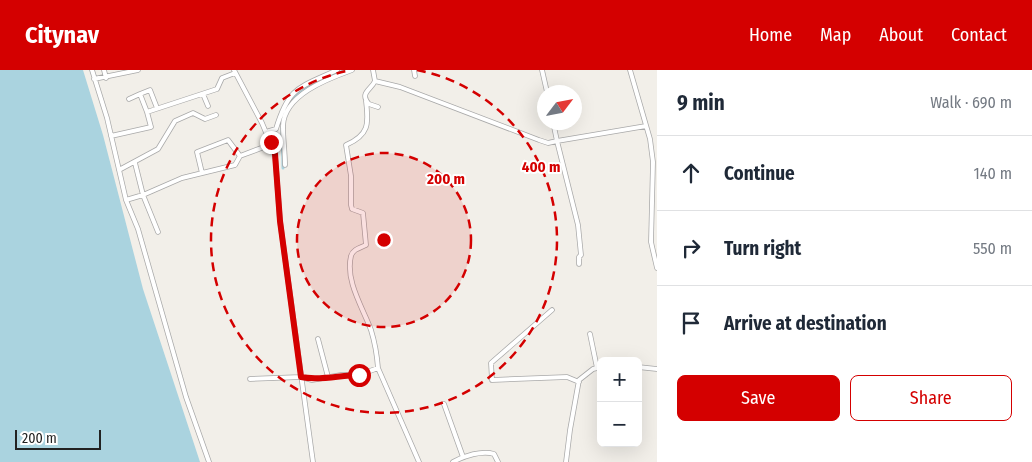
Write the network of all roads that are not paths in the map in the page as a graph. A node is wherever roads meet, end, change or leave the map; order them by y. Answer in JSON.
{"nodes":[{"id":1,"x":92,"y":70,"type":"edge"},
{"id":2,"x":104,"y":70,"type":"edge"},
{"id":3,"x":138,"y":70,"type":"edge"},
{"id":4,"x":337,"y":70,"type":"edge"},
{"id":5,"x":352,"y":70,"type":"edge"},
{"id":6,"x":373,"y":70,"type":"edge"},
{"id":7,"x":414,"y":70,"type":"edge"},
{"id":8,"x":542,"y":70,"type":"edge"},
{"id":9,"x":630,"y":70,"type":"edge"},
{"id":10,"x":235,"y":71,"type":"edge"},
{"id":11,"x":127,"y":72,"type":"edge"},
{"id":12,"x":415,"y":76,"type":"dead end"},
{"id":13,"x":106,"y":78,"type":"junction"},
{"id":14,"x":94,"y":79,"type":"junction"},
{"id":15,"x":375,"y":81,"type":"junction"},
{"id":16,"x":316,"y":83,"type":"junction"},
{"id":17,"x":545,"y":85,"type":"edge"},
{"id":18,"x":140,"y":94,"type":"junction"},
{"id":19,"x":203,"y":94,"type":"junction"},
{"id":20,"x":129,"y":99,"type":"dead end"},
{"id":21,"x":366,"y":101,"type":"junction"},
{"id":22,"x":208,"y":106,"type":"dead end"},
{"id":23,"x":378,"y":107,"type":"dead end"},
{"id":24,"x":156,"y":108,"type":"junction"},
{"id":25,"x":147,"y":112,"type":"junction"},
{"id":26,"x":216,"y":115,"type":"dead end"},
{"id":27,"x":646,"y":126,"type":"junction"},
{"id":28,"x":554,"y":130,"type":"edge"},
{"id":29,"x":266,"y":132,"type":"junction"},
{"id":30,"x":111,"y":136,"type":"junction"},
{"id":31,"x":557,"y":141,"type":"junction"},
{"id":32,"x":272,"y":144,"type":"junction"},
{"id":33,"x":240,"y":156,"type":"junction"},
{"id":34,"x":135,"y":163,"type":"junction"},
{"id":35,"x":285,"y":165,"type":"dead end"},
{"id":36,"x":119,"y":170,"type":"junction"},
{"id":37,"x":202,"y":172,"type":"junction"},
{"id":38,"x":143,"y":195,"type":"junction"},
{"id":39,"x":126,"y":200,"type":"junction"},
{"id":40,"x":158,"y":232,"type":"dead end"},
{"id":41,"x":579,"y":264,"type":"dead end"},
{"id":42,"x":657,"y":268,"type":"edge"},
{"id":43,"x":552,"y":310,"type":"dead end"},
{"id":44,"x":590,"y":334,"type":"dead end"},
{"id":45,"x":318,"y":339,"type":"dead end"},
{"id":46,"x":597,"y":360,"type":"edge"},
{"id":47,"x":642,"y":367,"type":"edge"},
{"id":48,"x":378,"y":368,"type":"junction"},
{"id":49,"x":597,"y":368,"type":"edge"},
{"id":50,"x":657,"y":369,"type":"edge"},
{"id":51,"x":301,"y":377,"type":"junction"},
{"id":52,"x":328,"y":377,"type":"junction"},
{"id":53,"x":250,"y":379,"type":"dead end"},
{"id":54,"x":579,"y":382,"type":"junction"},
{"id":55,"x":444,"y":404,"type":"dead end"},
{"id":56,"x":463,"y":457,"type":"junction"},
{"id":57,"x":209,"y":462,"type":"edge"},
{"id":58,"x":313,"y":462,"type":"edge"},
{"id":59,"x":419,"y":462,"type":"edge"},
{"id":60,"x":453,"y":462,"type":"edge"},
{"id":61,"x":498,"y":462,"type":"edge"},
{"id":62,"x":566,"y":462,"type":"edge"}],
"edges":[{"from":1,"to":14,"type":"street"},
{"from":2,"to":13,"type":"street"},
{"from":3,"to":11,"type":"street"},
{"from":4,"to":16,"type":"street"},
{"from":5,"to":16,"type":"street"},
{"from":6,"to":15,"type":"street"},
{"from":7,"to":12,"type":"street"},
{"from":8,"to":17,"type":"street"},
{"from":9,"to":27,"type":"street"},
{"from":10,"to":19,"type":"street"},
{"from":10,"to":29,"type":"street"},
{"from":11,"to":13,"type":"street"},
{"from":13,"to":14,"type":"street"},
{"from":14,"to":30,"type":"street"},
{"from":15,"to":21,"type":"street"},
{"from":15,"to":31,"type":"street"},
{"from":16,"to":29,"type":"street"},
{"from":16,"to":35,"type":"street"},
{"from":18,"to":20,"type":"street"},
{"from":18,"to":24,"type":"street"},
{"from":18,"to":25,"type":"street"},
{"from":19,"to":22,"type":"street"},
{"from":19,"to":24,"type":"street"},
{"from":21,"to":23,"type":"street"},
{"from":21,"to":48,"type":"street"},
{"from":24,"to":25,"type":"street"},
{"from":25,"to":30,"type":"street"},
{"from":26,"to":34,"type":"street"},
{"from":27,"to":31,"type":"street"},
{"from":27,"to":42,"type":"street"},
{"from":28,"to":31,"type":"street"},
{"from":29,"to":32,"type":"street"},
{"from":30,"to":36,"type":"street"},
{"from":31,"to":41,"type":"street"},
{"from":32,"to":33,"type":"street"},
{"from":32,"to":51,"type":"street"},
{"from":33,"to":37,"type":"street"},
{"from":33,"to":37,"type":"street"},
{"from":34,"to":36,"type":"street"},
{"from":34,"to":38,"type":"street"},
{"from":36,"to":39,"type":"street"},
{"from":37,"to":38,"type":"street"},
{"from":38,"to":39,"type":"street"},
{"from":38,"to":40,"type":"street"},
{"from":39,"to":57,"type":"street"},
{"from":43,"to":54,"type":"street"},
{"from":44,"to":46,"type":"street"},
{"from":45,"to":52,"type":"street"},
{"from":47,"to":50,"type":"street"},
{"from":48,"to":52,"type":"street"},
{"from":48,"to":59,"type":"street"},
{"from":49,"to":54,"type":"street"},
{"from":51,"to":52,"type":"street"},
{"from":51,"to":53,"type":"street"},
{"from":51,"to":58,"type":"street"},
{"from":54,"to":62,"type":"street"},
{"from":55,"to":56,"type":"street"},
{"from":56,"to":60,"type":"street"},
{"from":56,"to":61,"type":"street"}]}
